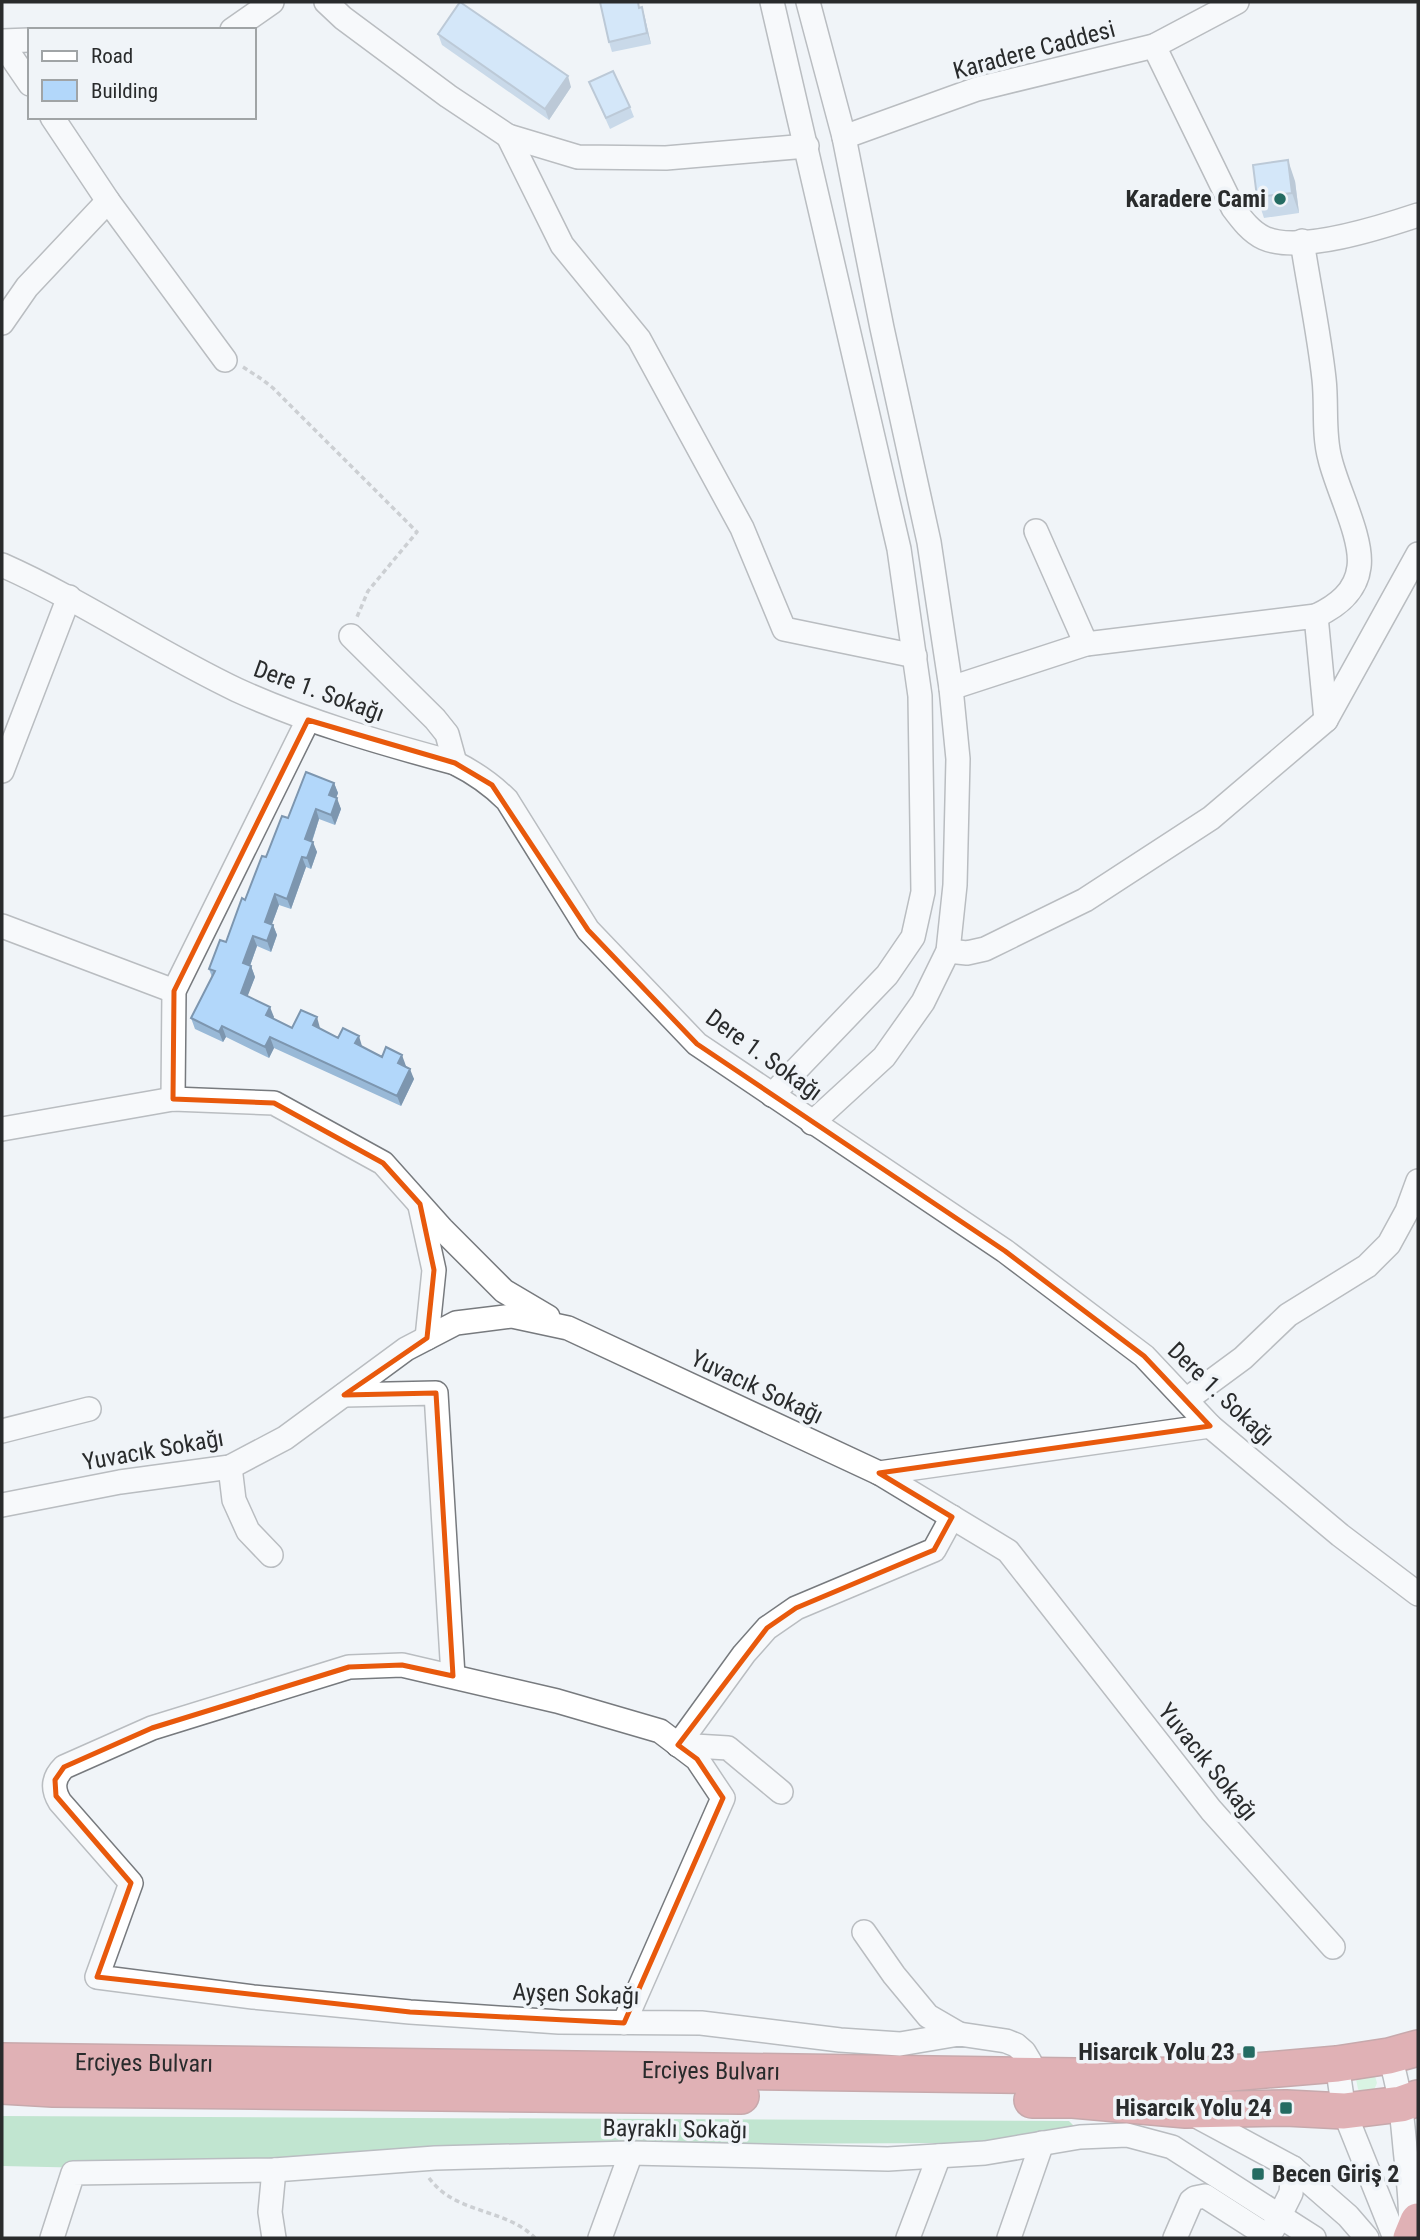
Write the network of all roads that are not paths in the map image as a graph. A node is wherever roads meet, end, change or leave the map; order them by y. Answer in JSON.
{"nodes":[{"id":1,"x":272,"y":2,"type":"edge"},
{"id":2,"x":326,"y":2,"type":"edge"},
{"id":3,"x":772,"y":2,"type":"edge"},
{"id":4,"x":808,"y":2,"type":"edge"},
{"id":5,"x":1237,"y":2,"type":"edge"},
{"id":6,"x":235,"y":28,"type":"edge"},
{"id":7,"x":28,"y":40,"type":"edge"},
{"id":8,"x":2,"y":42,"type":"edge"},
{"id":9,"x":1154,"y":46,"type":"junction"},
{"id":10,"x":28,"y":81,"type":"edge"},
{"id":11,"x":53,"y":119,"type":"edge"},
{"id":12,"x":509,"y":136,"type":"junction"},
{"id":13,"x":844,"y":136,"type":"junction"},
{"id":14,"x":807,"y":146,"type":"junction"},
{"id":15,"x":108,"y":201,"type":"junction"},
{"id":16,"x":1418,"y":215,"type":"edge"},
{"id":17,"x":1301,"y":241,"type":"junction"},
{"id":18,"x":2,"y":323,"type":"edge"},
{"id":19,"x":225,"y":360,"type":"road end"},
{"id":20,"x":1036,"y":531,"type":"dead end"},
{"id":21,"x":1418,"y":554,"type":"edge"},
{"id":22,"x":2,"y":565,"type":"edge"},
{"id":23,"x":69,"y":597,"type":"junction"},
{"id":24,"x":1316,"y":616,"type":"junction"},
{"id":25,"x":351,"y":636,"type":"road end"},
{"id":26,"x":1086,"y":644,"type":"junction"},
{"id":27,"x":915,"y":656,"type":"junction"},
{"id":28,"x":951,"y":688,"type":"junction"},
{"id":29,"x":308,"y":720,"type":"junction"},
{"id":30,"x":1326,"y":720,"type":"junction"},
{"id":31,"x":455,"y":763,"type":"junction"},
{"id":32,"x":2,"y":771,"type":"edge"},
{"id":33,"x":2,"y":926,"type":"edge"},
{"id":34,"x":948,"y":951,"type":"junction"},
{"id":35,"x":174,"y":991,"type":"junction"},
{"id":36,"x":772,"y":1095,"type":"junction"},
{"id":37,"x":173,"y":1099,"type":"junction"},
{"id":38,"x":812,"y":1123,"type":"junction"},
{"id":39,"x":2,"y":1129,"type":"edge"},
{"id":40,"x":1418,"y":1181,"type":"edge"},
{"id":41,"x":420,"y":1204,"type":"junction"},
{"id":42,"x":568,"y":1328,"type":"junction"},
{"id":43,"x":427,"y":1338,"type":"junction"},
{"id":44,"x":344,"y":1395,"type":"junction"},
{"id":45,"x":1186,"y":1400,"type":"junction"},
{"id":46,"x":89,"y":1409,"type":"dead end"},
{"id":47,"x":1210,"y":1426,"type":"junction"},
{"id":48,"x":2,"y":1430,"type":"edge"},
{"id":49,"x":230,"y":1467,"type":"junction"},
{"id":50,"x":879,"y":1473,"type":"junction"},
{"id":51,"x":2,"y":1505,"type":"edge"},
{"id":52,"x":952,"y":1517,"type":"junction"},
{"id":53,"x":271,"y":1555,"type":"dead end"},
{"id":54,"x":1418,"y":1594,"type":"edge"},
{"id":55,"x":453,"y":1676,"type":"junction"},
{"id":56,"x":678,"y":1745,"type":"junction"},
{"id":57,"x":781,"y":1792,"type":"dead end"},
{"id":58,"x":864,"y":1932,"type":"dead end"},
{"id":59,"x":1333,"y":1947,"type":"dead end"},
{"id":60,"x":624,"y":2022,"type":"junction"},
{"id":61,"x":959,"y":2034,"type":"junction"},
{"id":62,"x":1403,"y":2052,"type":"edge"},
{"id":63,"x":2,"y":2061,"type":"edge"},
{"id":64,"x":1337,"y":2064,"type":"junction"},
{"id":65,"x":1031,"y":2076,"type":"junction"},
{"id":66,"x":2,"y":2086,"type":"edge"},
{"id":67,"x":1409,"y":2101,"type":"edge"},
{"id":68,"x":1186,"y":2110,"type":"junction"},
{"id":69,"x":1344,"y":2111,"type":"junction"},
{"id":70,"x":1042,"y":2143,"type":"junction"},
{"id":71,"x":631,"y":2153,"type":"junction"},
{"id":72,"x":939,"y":2156,"type":"junction"},
{"id":73,"x":1293,"y":2168,"type":"junction"},
{"id":74,"x":274,"y":2169,"type":"junction"},
{"id":75,"x":1418,"y":2221,"type":"edge"},
{"id":76,"x":1272,"y":2231,"type":"edge"},
{"id":77,"x":52,"y":2238,"type":"edge"},
{"id":78,"x":274,"y":2238,"type":"edge"},
{"id":79,"x":600,"y":2238,"type":"edge"},
{"id":80,"x":908,"y":2238,"type":"edge"},
{"id":81,"x":1009,"y":2238,"type":"edge"},
{"id":82,"x":1175,"y":2238,"type":"edge"},
{"id":83,"x":1314,"y":2238,"type":"edge"},
{"id":84,"x":1367,"y":2238,"type":"edge"},
{"id":85,"x":1395,"y":2238,"type":"edge"},
{"id":86,"x":1411,"y":2238,"type":"edge"}],
"edges":[{"from":1,"to":6,"type":"street"},
{"from":2,"to":12,"type":"street"},
{"from":3,"to":14,"type":"street"},
{"from":4,"to":13,"type":"street"},
{"from":5,"to":9,"type":"street"},
{"from":7,"to":8,"type":"street"},
{"from":8,"to":10,"type":"street"},
{"from":9,"to":13,"type":"street","name":"Karadere Caddesi"},
{"from":9,"to":17,"type":"street","name":"Karadere Caddesi"},
{"from":11,"to":15,"type":"street"},
{"from":12,"to":14,"type":"street"},
{"from":12,"to":27,"type":"street"},
{"from":13,"to":28,"type":"street"},
{"from":14,"to":27,"type":"street"},
{"from":15,"to":18,"type":"street"},
{"from":15,"to":19,"type":"street"},
{"from":16,"to":17,"type":"street","name":"Karadere Caddesi"},
{"from":17,"to":24,"type":"street"},
{"from":20,"to":26,"type":"street"},
{"from":21,"to":30,"type":"street"},
{"from":22,"to":23,"type":"street","name":"Dere 1. Sokağı"},
{"from":23,"to":29,"type":"street","name":"Dere 1. Sokağı"},
{"from":23,"to":32,"type":"street"},
{"from":24,"to":26,"type":"street"},
{"from":24,"to":30,"type":"street"},
{"from":25,"to":31,"type":"street"},
{"from":26,"to":28,"type":"street"},
{"from":27,"to":36,"type":"street"},
{"from":28,"to":34,"type":"street"},
{"from":29,"to":31,"type":"street","name":"Dere 1. Sokağı"},
{"from":29,"to":35,"type":"street"},
{"from":30,"to":34,"type":"street"},
{"from":31,"to":36,"type":"street","name":"Dere 1. Sokağı"},
{"from":33,"to":35,"type":"street"},
{"from":34,"to":38,"type":"street"},
{"from":35,"to":37,"type":"street"},
{"from":36,"to":38,"type":"street","name":"Dere 1. Sokağı"},
{"from":37,"to":39,"type":"street"},
{"from":37,"to":41,"type":"street"},
{"from":38,"to":45,"type":"street","name":"Dere 1. Sokağı"},
{"from":40,"to":45,"type":"street"},
{"from":41,"to":42,"type":"street"},
{"from":41,"to":43,"type":"street"},
{"from":42,"to":43,"type":"street","name":"Yuvacık Sokağı"},
{"from":42,"to":50,"type":"street","name":"Yuvacık Sokağı"},
{"from":43,"to":44,"type":"street","name":"Yuvacık Sokağı"},
{"from":44,"to":49,"type":"street","name":"Yuvacık Sokağı"},
{"from":44,"to":55,"type":"street"},
{"from":45,"to":47,"type":"street","name":"Dere 1. Sokağı"},
{"from":46,"to":48,"type":"street"},
{"from":47,"to":50,"type":"street"},
{"from":47,"to":54,"type":"street","name":"Dere 1. Sokağı"},
{"from":49,"to":51,"type":"street","name":"Yuvacık Sokağı"},
{"from":49,"to":53,"type":"street"},
{"from":50,"to":52,"type":"street","name":"Yuvacık Sokağı"},
{"from":52,"to":56,"type":"street"},
{"from":52,"to":59,"type":"street","name":"Yuvacık Sokağı"},
{"from":55,"to":56,"type":"street"},
{"from":55,"to":60,"type":"street","name":"Ayşen Sokağı"},
{"from":56,"to":57,"type":"street"},
{"from":56,"to":60,"type":"street"},
{"from":58,"to":61,"type":"street"},
{"from":60,"to":61,"type":"street","name":"Ayşen Sokağı"},
{"from":61,"to":65,"type":"street","name":"Ayşen Sokağı"},
{"from":62,"to":64,"type":"highway","name":"Erciyes Bulvarı"},
{"from":62,"to":67,"type":"street"},
{"from":63,"to":65,"type":"highway","name":"Erciyes Bulvarı"},
{"from":64,"to":65,"type":"highway","name":"Erciyes Bulvarı"},
{"from":64,"to":69,"type":"street"},
{"from":66,"to":68,"type":"highway","name":"Erciyes Bulvarı"},
{"from":67,"to":69,"type":"highway","name":"Erciyes Bulvarı"},
{"from":67,"to":86,"type":"street"},
{"from":68,"to":69,"type":"highway","name":"Erciyes Bulvarı"},
{"from":68,"to":73,"type":"street"},
{"from":69,"to":85,"type":"street"},
{"from":70,"to":72,"type":"street","name":"Bayraklı Sokağı"},
{"from":70,"to":76,"type":"street","name":"Bayraklı Sokağı"},
{"from":70,"to":81,"type":"street"},
{"from":71,"to":72,"type":"street","name":"Bayraklı Sokağı"},
{"from":71,"to":74,"type":"street","name":"Bayraklı Sokağı"},
{"from":71,"to":79,"type":"street"},
{"from":72,"to":80,"type":"street"},
{"from":73,"to":76,"type":"street"},
{"from":73,"to":84,"type":"street"},
{"from":74,"to":77,"type":"street","name":"Bayraklı Sokağı"},
{"from":74,"to":78,"type":"street"},
{"from":75,"to":86,"type":"highway"},
{"from":76,"to":82,"type":"street"},
{"from":76,"to":83,"type":"street","name":"Bayraklı Sokağı"}]}
